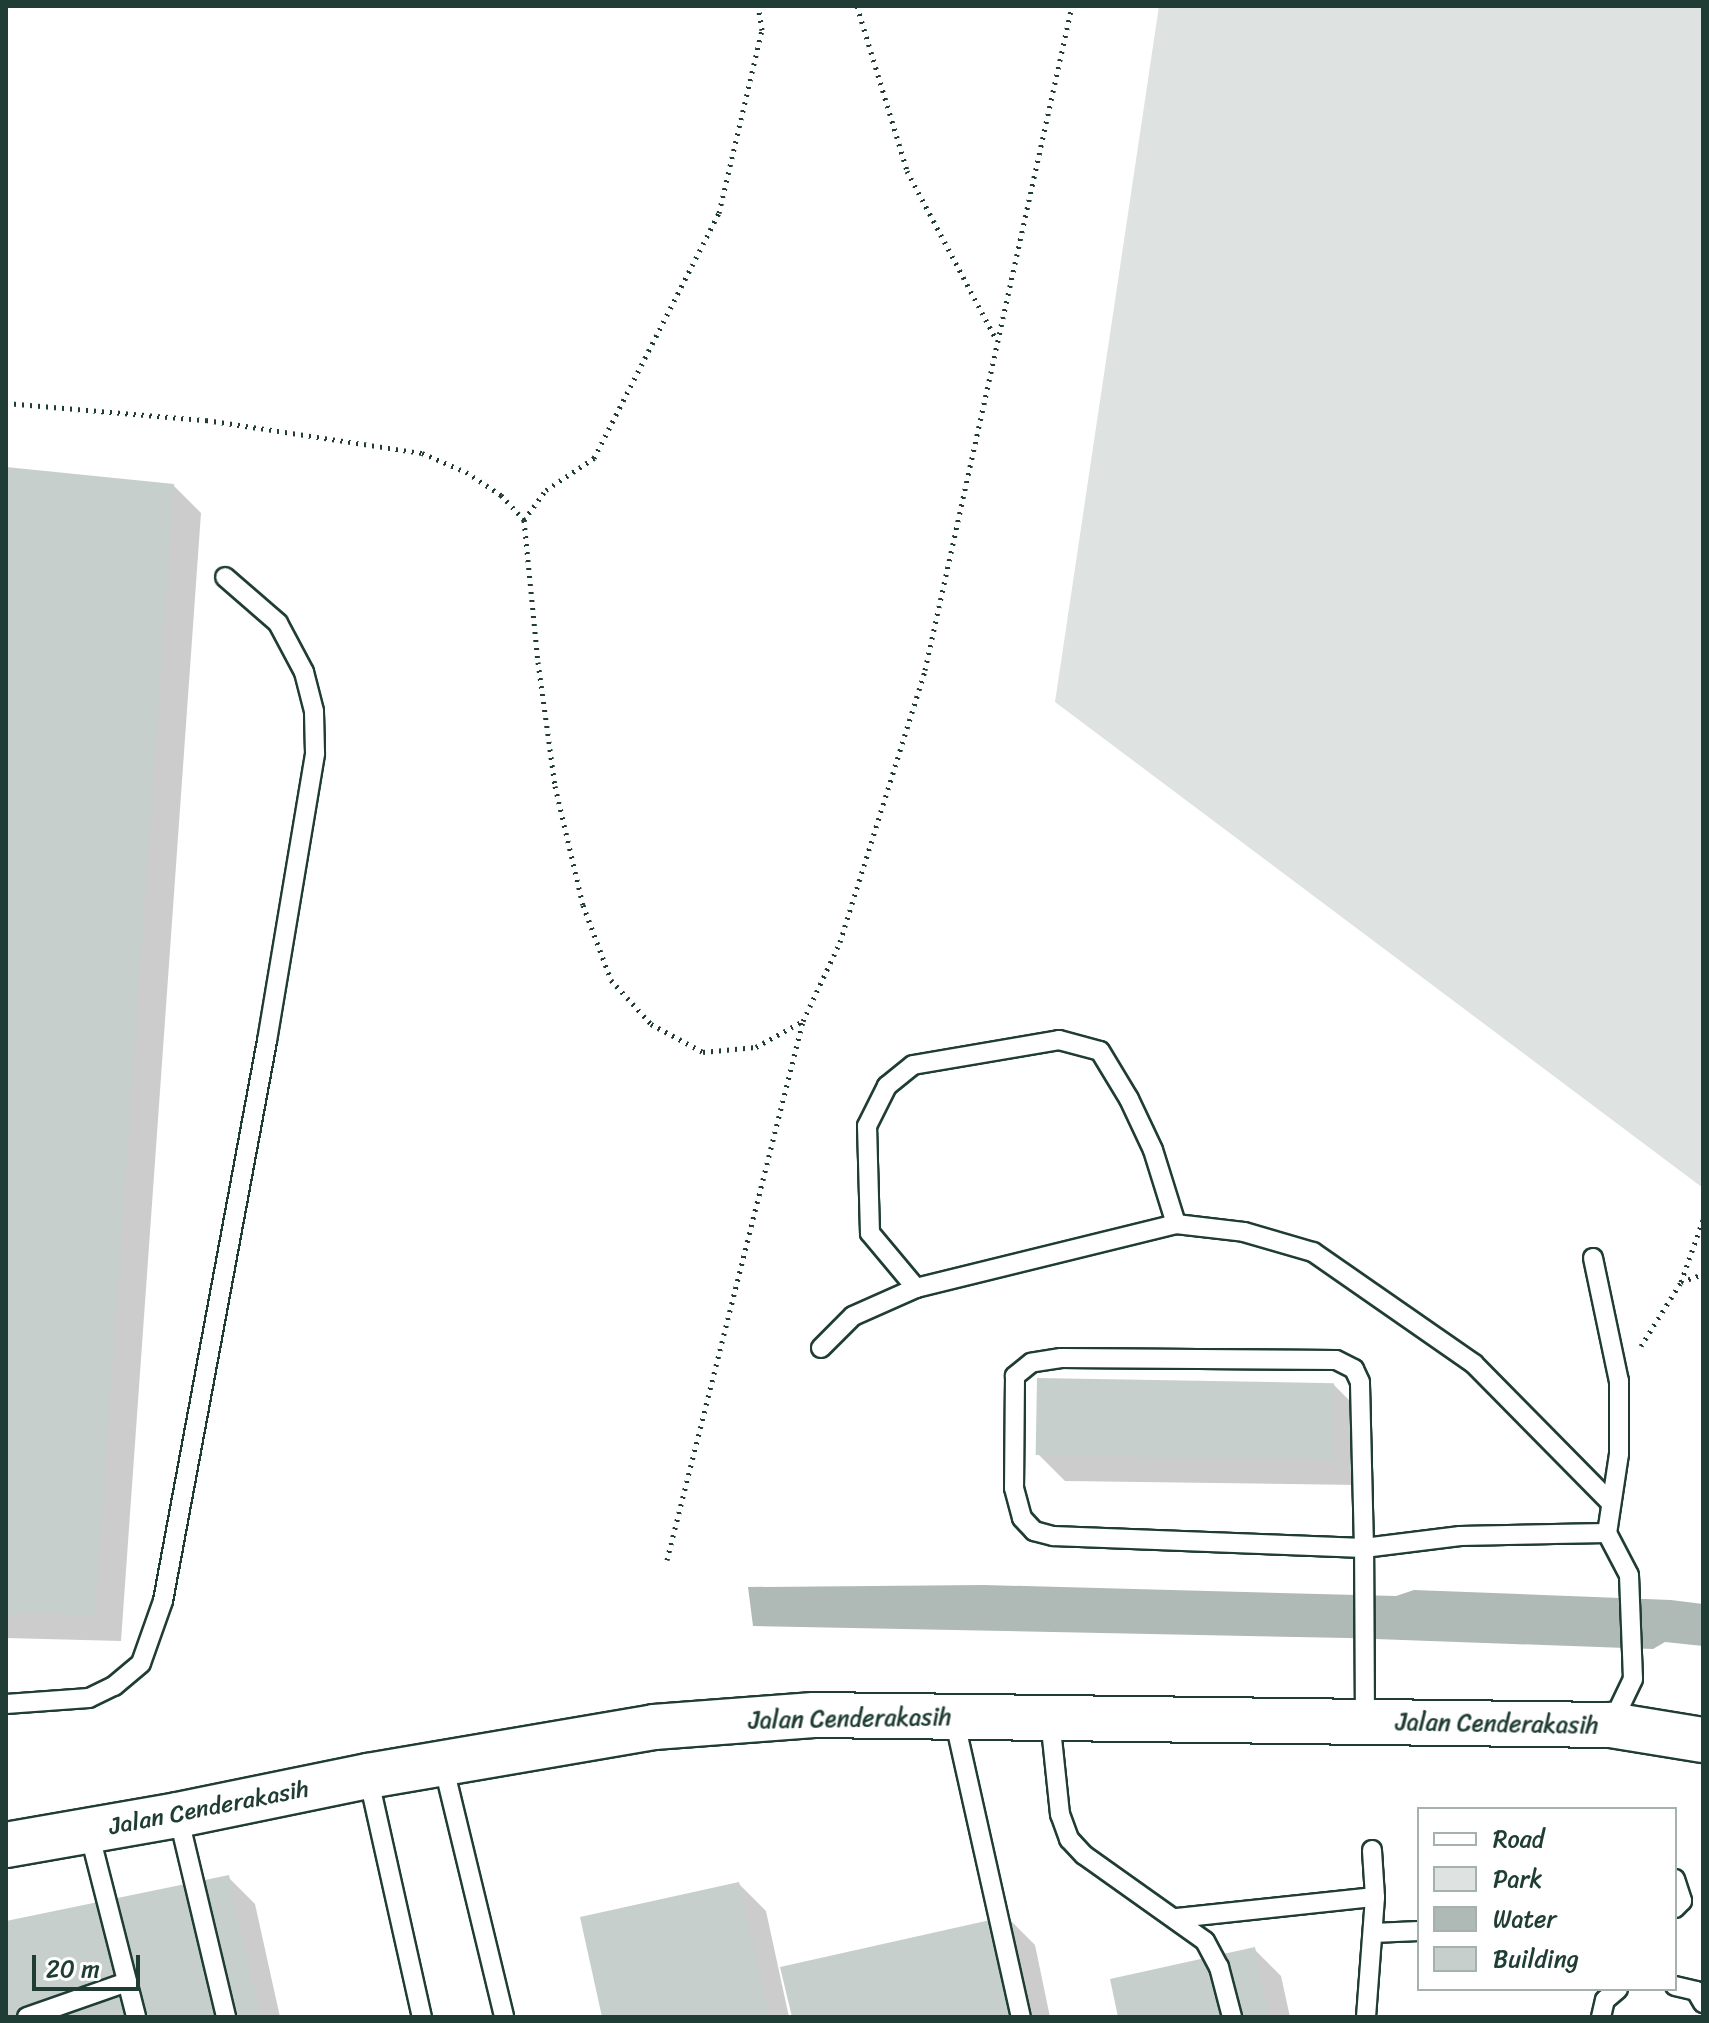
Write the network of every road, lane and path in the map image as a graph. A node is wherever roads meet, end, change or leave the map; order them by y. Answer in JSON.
{"nodes":[{"id":1,"x":758,"y":6,"type":"edge"},
{"id":2,"x":857,"y":6,"type":"edge"},
{"id":3,"x":1072,"y":6,"type":"edge"},
{"id":4,"x":997,"y":340,"type":"junction"},
{"id":5,"x":6,"y":403,"type":"edge"},
{"id":6,"x":524,"y":520,"type":"junction"},
{"id":7,"x":225,"y":577,"type":"dead end"},
{"id":8,"x":803,"y":1021,"type":"junction"},
{"id":9,"x":1703,"y":1220,"type":"edge"},
{"id":10,"x":1176,"y":1224,"type":"junction"},
{"id":11,"x":1593,"y":1258,"type":"dead end"},
{"id":12,"x":1703,"y":1274,"type":"edge"},
{"id":13,"x":1681,"y":1282,"type":"junction"},
{"id":14,"x":916,"y":1288,"type":"junction"},
{"id":15,"x":821,"y":1348,"type":"dead end"},
{"id":16,"x":1619,"y":1381,"type":"junction"},
{"id":17,"x":1609,"y":1501,"type":"junction"},
{"id":18,"x":1607,"y":1533,"type":"junction"},
{"id":19,"x":1364,"y":1548,"type":"junction"},
{"id":20,"x":667,"y":1560,"type":"dead end"},
{"id":21,"x":6,"y":1704,"type":"edge"},
{"id":22,"x":954,"y":1718,"type":"junction"},
{"id":23,"x":1050,"y":1719,"type":"junction"},
{"id":24,"x":1365,"y":1723,"type":"junction"},
{"id":25,"x":1611,"y":1725,"type":"junction"},
{"id":26,"x":1703,"y":1740,"type":"edge"},
{"id":27,"x":443,"y":1764,"type":"junction"},
{"id":28,"x":368,"y":1776,"type":"junction"},
{"id":29,"x":178,"y":1815,"type":"junction"},
{"id":30,"x":89,"y":1832,"type":"junction"},
{"id":31,"x":6,"y":1845,"type":"edge"},
{"id":32,"x":1372,"y":1850,"type":"dead end"},
{"id":33,"x":1677,"y":1885,"type":"edge"},
{"id":34,"x":1375,"y":1897,"type":"junction"},
{"id":35,"x":1677,"y":1906,"type":"edge"},
{"id":36,"x":1177,"y":1918,"type":"junction"},
{"id":37,"x":1417,"y":1931,"type":"edge"},
{"id":38,"x":1373,"y":1933,"type":"junction"},
{"id":39,"x":127,"y":1982,"type":"junction"},
{"id":40,"x":1677,"y":1986,"type":"edge"},
{"id":41,"x":1616,"y":1991,"type":"edge"},
{"id":42,"x":1703,"y":2003,"type":"edge"},
{"id":43,"x":27,"y":2017,"type":"edge"},
{"id":44,"x":136,"y":2017,"type":"edge"},
{"id":45,"x":226,"y":2017,"type":"edge"},
{"id":46,"x":422,"y":2017,"type":"edge"},
{"id":47,"x":504,"y":2017,"type":"edge"},
{"id":48,"x":1021,"y":2017,"type":"edge"},
{"id":49,"x":1232,"y":2017,"type":"edge"},
{"id":50,"x":1366,"y":2017,"type":"edge"},
{"id":51,"x":1601,"y":2017,"type":"edge"}],
"edges":[{"from":1,"to":6,"type":"path"},
{"from":2,"to":4,"type":"path"},
{"from":3,"to":4,"type":"path"},
{"from":4,"to":8,"type":"path"},
{"from":5,"to":6,"type":"path"},
{"from":6,"to":8,"type":"path"},
{"from":7,"to":21,"type":"lane"},
{"from":8,"to":20,"type":"path"},
{"from":9,"to":13,"type":"path"},
{"from":10,"to":14,"type":"lane"},
{"from":10,"to":14,"type":"lane"},
{"from":10,"to":17,"type":"lane"},
{"from":11,"to":16,"type":"lane"},
{"from":12,"to":13,"type":"path"},
{"from":13,"to":16,"type":"path"},
{"from":14,"to":15,"type":"lane"},
{"from":16,"to":17,"type":"lane"},
{"from":17,"to":18,"type":"lane"},
{"from":18,"to":19,"type":"lane"},
{"from":18,"to":25,"type":"lane"},
{"from":19,"to":19,"type":"lane"},
{"from":19,"to":24,"type":"lane"},
{"from":22,"to":23,"type":"street","name":"Jalan Cenderakasih"},
{"from":22,"to":27,"type":"street","name":"Jalan Cenderakasih"},
{"from":22,"to":48,"type":"lane"},
{"from":23,"to":24,"type":"street","name":"Jalan Cenderakasih"},
{"from":23,"to":36,"type":"lane"},
{"from":24,"to":25,"type":"street","name":"Jalan Cenderakasih"},
{"from":25,"to":26,"type":"street","name":"Jalan Cenderakasih"},
{"from":27,"to":28,"type":"street","name":"Jalan Cenderakasih"},
{"from":27,"to":47,"type":"lane"},
{"from":28,"to":29,"type":"street","name":"Jalan Cenderakasih"},
{"from":28,"to":46,"type":"lane"},
{"from":29,"to":30,"type":"street","name":"Jalan Cenderakasih"},
{"from":29,"to":45,"type":"lane"},
{"from":30,"to":31,"type":"street","name":"Jalan Cenderakasih"},
{"from":30,"to":39,"type":"lane"},
{"from":32,"to":34,"type":"lane"},
{"from":33,"to":35,"type":"lane"},
{"from":34,"to":36,"type":"lane"},
{"from":34,"to":38,"type":"lane"},
{"from":36,"to":49,"type":"lane"},
{"from":37,"to":38,"type":"lane"},
{"from":38,"to":50,"type":"lane"},
{"from":39,"to":43,"type":"lane"},
{"from":39,"to":44,"type":"lane"},
{"from":40,"to":42,"type":"lane"},
{"from":41,"to":51,"type":"lane"}]}
